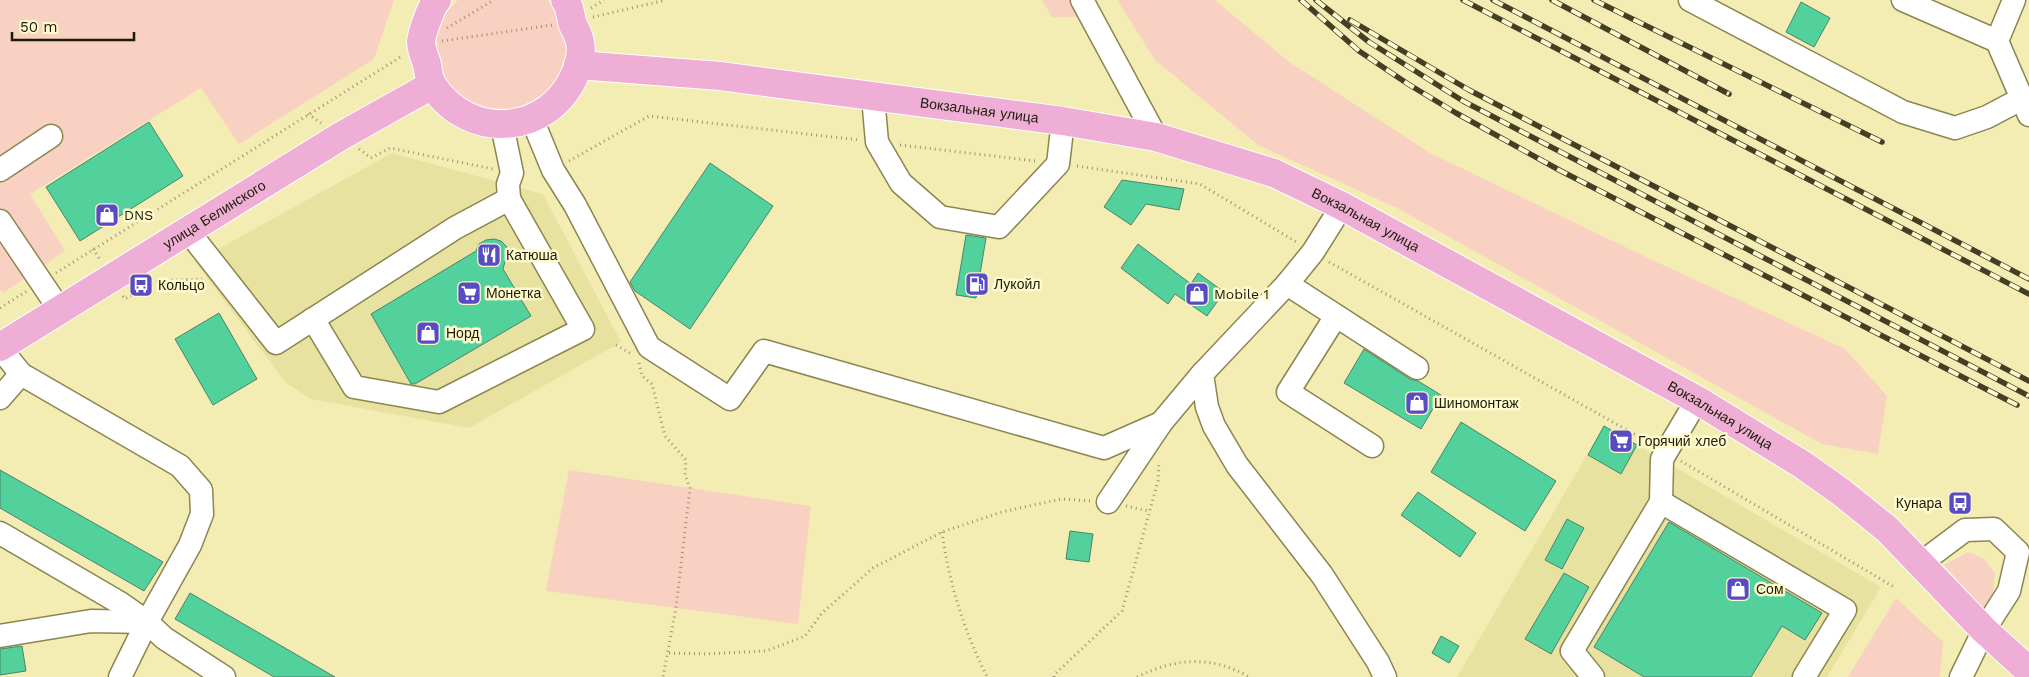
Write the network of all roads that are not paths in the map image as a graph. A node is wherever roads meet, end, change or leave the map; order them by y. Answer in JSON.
{"nodes":[{"id":1,"x":438,"y":0,"type":"edge"},
{"id":2,"x":1082,"y":0,"type":"edge"},
{"id":3,"x":1690,"y":0,"type":"edge"},
{"id":4,"x":1903,"y":0,"type":"edge"},
{"id":5,"x":2014,"y":0,"type":"edge"},
{"id":6,"x":1720,"y":6,"type":"edge"},
{"id":7,"x":571,"y":7,"type":"edge"},
{"id":8,"x":1997,"y":40,"type":"junction"},
{"id":9,"x":578,"y":65,"type":"junction"},
{"id":10,"x":432,"y":85,"type":"junction"},
{"id":11,"x":873,"y":97,"type":"junction"},
{"id":12,"x":2026,"y":106,"type":"edge"},
{"id":13,"x":532,"y":119,"type":"junction"},
{"id":14,"x":1063,"y":121,"type":"junction"},
{"id":15,"x":502,"y":125,"type":"junction"},
{"id":16,"x":51,"y":136,"type":"dead end"},
{"id":17,"x":1156,"y":137,"type":"junction"},
{"id":18,"x":0,"y":170,"type":"edge"},
{"id":19,"x":509,"y":199,"type":"junction"},
{"id":20,"x":1342,"y":206,"type":"junction"},
{"id":21,"x":0,"y":221,"type":"edge"},
{"id":22,"x":188,"y":231,"type":"junction"},
{"id":23,"x":1288,"y":284,"type":"junction"},
{"id":24,"x":60,"y":310,"type":"junction"},
{"id":25,"x":1336,"y":316,"type":"junction"},
{"id":26,"x":313,"y":320,"type":"junction"},
{"id":27,"x":0,"y":348,"type":"edge"},
{"id":28,"x":1417,"y":368,"type":"dead end"},
{"id":29,"x":21,"y":374,"type":"junction"},
{"id":30,"x":1202,"y":374,"type":"junction"},
{"id":31,"x":0,"y":398,"type":"edge"},
{"id":32,"x":1697,"y":400,"type":"junction"},
{"id":33,"x":1161,"y":423,"type":"junction"},
{"id":34,"x":1372,"y":446,"type":"dead end"},
{"id":35,"x":1108,"y":502,"type":"road end"},
{"id":36,"x":1661,"y":502,"type":"junction"},
{"id":37,"x":0,"y":533,"type":"edge"},
{"id":38,"x":1921,"y":563,"type":"junction"},
{"id":39,"x":147,"y":622,"type":"junction"},
{"id":40,"x":1984,"y":630,"type":"junction"},
{"id":41,"x":0,"y":636,"type":"edge"},
{"id":42,"x":2029,"y":671,"type":"edge"},
{"id":43,"x":120,"y":677,"type":"edge"},
{"id":44,"x":224,"y":677,"type":"edge"},
{"id":45,"x":1385,"y":677,"type":"edge"},
{"id":46,"x":1593,"y":677,"type":"edge"},
{"id":47,"x":1804,"y":677,"type":"edge"},
{"id":48,"x":1960,"y":677,"type":"edge"}],
"edges":[{"from":1,"to":10,"type":"main road"},
{"from":2,"to":17,"type":"street"},
{"from":3,"to":6,"type":"street"},
{"from":4,"to":8,"type":"street"},
{"from":5,"to":8,"type":"street"},
{"from":6,"to":12,"type":"street"},
{"from":7,"to":9,"type":"main road"},
{"from":8,"to":12,"type":"street"},
{"from":9,"to":11,"type":"main road","name":"Вокзальная улица"},
{"from":9,"to":13,"type":"main road"},
{"from":10,"to":15,"type":"main road"},
{"from":10,"to":22,"type":"main road","name":"улица Белинского"},
{"from":11,"to":14,"type":"main road","name":"Вокзальная улица"},
{"from":11,"to":14,"type":"street"},
{"from":13,"to":15,"type":"main road"},
{"from":13,"to":33,"type":"street"},
{"from":14,"to":17,"type":"main road","name":"Вокзальная улица"},
{"from":15,"to":19,"type":"street"},
{"from":16,"to":18,"type":"street"},
{"from":17,"to":20,"type":"main road","name":"Вокзальная улица"},
{"from":19,"to":26,"type":"street"},
{"from":19,"to":26,"type":"street"},
{"from":20,"to":23,"type":"street"},
{"from":20,"to":32,"type":"main road","name":"Вокзальная улица"},
{"from":21,"to":24,"type":"street"},
{"from":22,"to":24,"type":"main road","name":"улица Белинского"},
{"from":22,"to":26,"type":"street"},
{"from":23,"to":25,"type":"street"},
{"from":23,"to":30,"type":"street"},
{"from":24,"to":27,"type":"main road","name":"улица Белинского"},
{"from":25,"to":28,"type":"street"},
{"from":25,"to":34,"type":"street"},
{"from":27,"to":29,"type":"street"},
{"from":29,"to":31,"type":"street"},
{"from":29,"to":39,"type":"street"},
{"from":30,"to":33,"type":"street"},
{"from":30,"to":45,"type":"street"},
{"from":32,"to":36,"type":"street"},
{"from":32,"to":38,"type":"main road","name":"Вокзальная улица"},
{"from":33,"to":35,"type":"street"},
{"from":36,"to":46,"type":"street"},
{"from":36,"to":47,"type":"street"},
{"from":37,"to":39,"type":"street"},
{"from":38,"to":40,"type":"main road","name":"Вокзальная улица"},
{"from":38,"to":40,"type":"street"},
{"from":39,"to":41,"type":"street"},
{"from":39,"to":43,"type":"street"},
{"from":39,"to":44,"type":"street"},
{"from":40,"to":42,"type":"main road","name":"Вокзальная улица"},
{"from":40,"to":48,"type":"street"}]}
